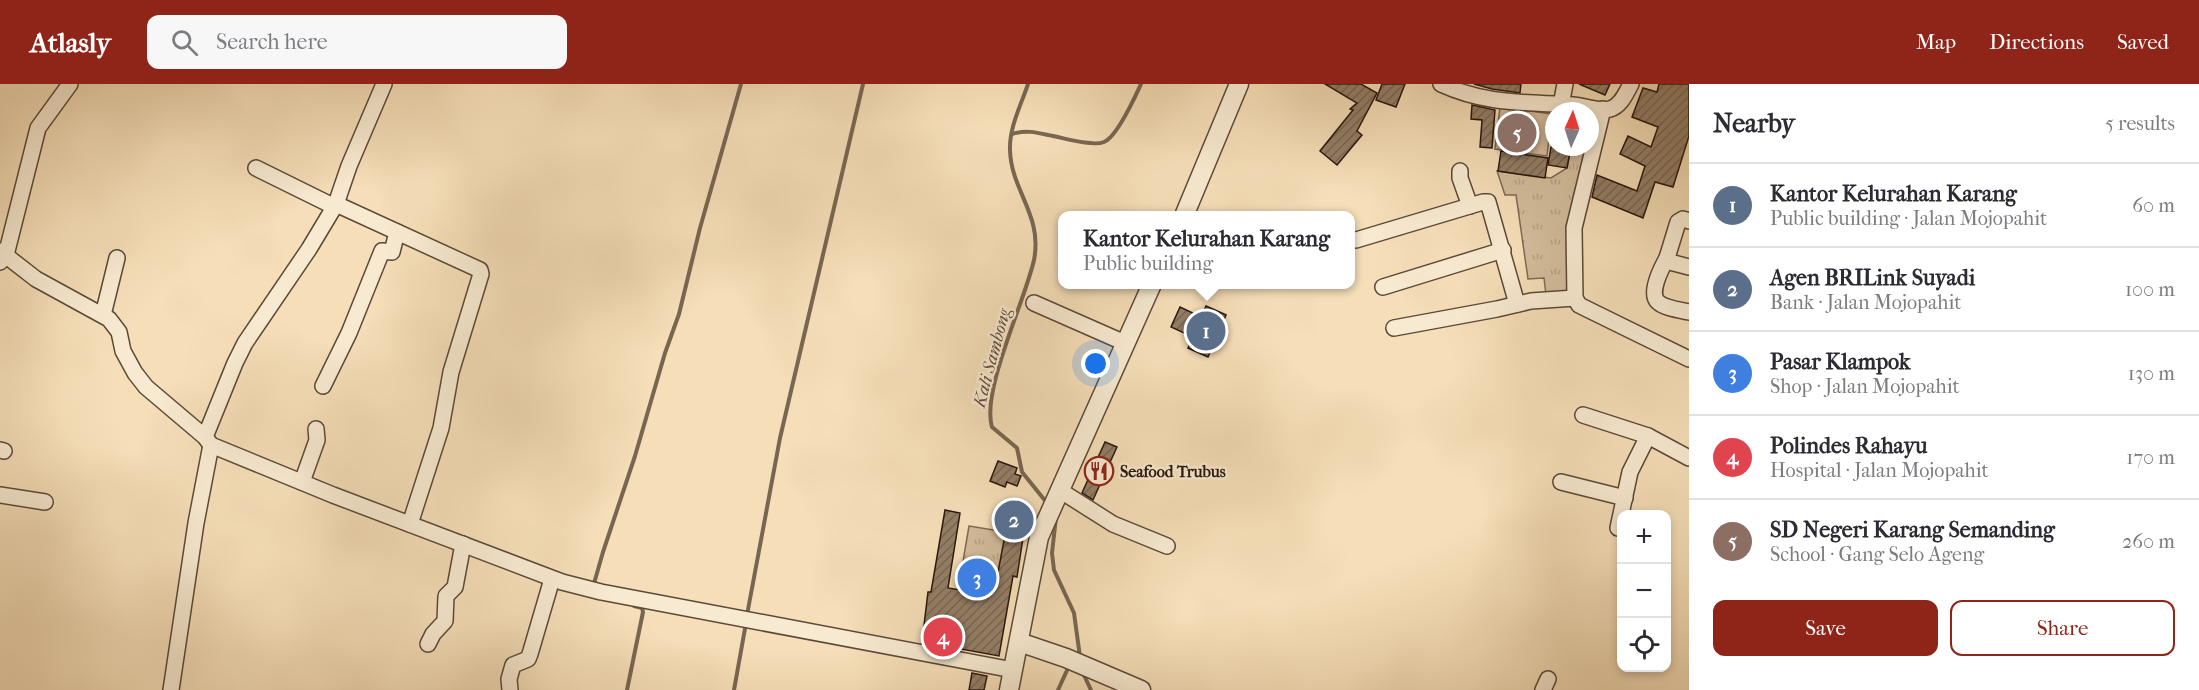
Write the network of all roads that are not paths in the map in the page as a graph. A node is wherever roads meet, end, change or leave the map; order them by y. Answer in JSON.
{"nodes":[{"id":1,"x":70,"y":84,"type":"edge"},
{"id":2,"x":384,"y":84,"type":"edge"},
{"id":3,"x":1239,"y":84,"type":"edge"},
{"id":4,"x":1441,"y":84,"type":"edge"},
{"id":5,"x":1565,"y":84,"type":"edge"},
{"id":6,"x":1630,"y":84,"type":"edge"},
{"id":7,"x":1562,"y":102,"type":"edge"},
{"id":8,"x":1545,"y":105,"type":"edge"},
{"id":9,"x":1599,"y":109,"type":"edge"},
{"id":10,"x":1603,"y":109,"type":"junction"},
{"id":11,"x":256,"y":168,"type":"dead end"},
{"id":12,"x":1460,"y":171,"type":"dead end"},
{"id":13,"x":336,"y":205,"type":"junction"},
{"id":14,"x":1470,"y":206,"type":"junction"},
{"id":15,"x":1186,"y":211,"type":"edge"},
{"id":16,"x":1689,"y":221,"type":"edge"},
{"id":17,"x":397,"y":232,"type":"junction"},
{"id":18,"x":1356,"y":240,"type":"dead end"},
{"id":19,"x":1503,"y":250,"type":"junction"},
{"id":20,"x":2,"y":256,"type":"edge"},
{"id":21,"x":117,"y":258,"type":"dead end"},
{"id":22,"x":1667,"y":258,"type":"junction"},
{"id":23,"x":1689,"y":267,"type":"edge"},
{"id":24,"x":1383,"y":287,"type":"dead end"},
{"id":25,"x":1150,"y":289,"type":"edge"},
{"id":26,"x":1575,"y":298,"type":"junction"},
{"id":27,"x":1035,"y":303,"type":"dead end"},
{"id":28,"x":1517,"y":304,"type":"junction"},
{"id":29,"x":1689,"y":312,"type":"edge"},
{"id":30,"x":103,"y":315,"type":"junction"},
{"id":31,"x":1394,"y":328,"type":"dead end"},
{"id":32,"x":1125,"y":343,"type":"junction"},
{"id":33,"x":1689,"y":359,"type":"edge"},
{"id":34,"x":322,"y":386,"type":"dead end"},
{"id":35,"x":1583,"y":415,"type":"dead end"},
{"id":36,"x":316,"y":429,"type":"dead end"},
{"id":37,"x":1648,"y":436,"type":"junction"},
{"id":38,"x":208,"y":441,"type":"junction"},
{"id":39,"x":1689,"y":458,"type":"edge"},
{"id":40,"x":302,"y":482,"type":"junction"},
{"id":41,"x":1561,"y":482,"type":"dead end"},
{"id":42,"x":1059,"y":494,"type":"junction"},
{"id":43,"x":0,"y":495,"type":"edge"},
{"id":44,"x":1625,"y":498,"type":"junction"},
{"id":45,"x":45,"y":502,"type":"dead end"},
{"id":46,"x":1622,"y":510,"type":"edge"},
{"id":47,"x":410,"y":524,"type":"junction"},
{"id":48,"x":463,"y":544,"type":"junction"},
{"id":49,"x":1167,"y":546,"type":"dead end"},
{"id":50,"x":552,"y":579,"type":"junction"},
{"id":51,"x":1019,"y":642,"type":"junction"},
{"id":52,"x":428,"y":644,"type":"dead end"},
{"id":53,"x":1013,"y":670,"type":"junction"},
{"id":54,"x":171,"y":690,"type":"edge"},
{"id":55,"x":510,"y":690,"type":"edge"},
{"id":56,"x":1009,"y":690,"type":"edge"},
{"id":57,"x":1141,"y":690,"type":"edge"}],
"edges":[{"from":1,"to":20,"type":"street"},
{"from":2,"to":13,"type":"street"},
{"from":3,"to":15,"type":"street"},
{"from":4,"to":8,"type":"street"},
{"from":5,"to":7,"type":"street"},
{"from":6,"to":10,"type":"street"},
{"from":9,"to":10,"type":"street"},
{"from":10,"to":26,"type":"street"},
{"from":11,"to":13,"type":"street"},
{"from":12,"to":14,"type":"street"},
{"from":13,"to":17,"type":"street"},
{"from":13,"to":38,"type":"street"},
{"from":14,"to":18,"type":"street"},
{"from":14,"to":19,"type":"street"},
{"from":16,"to":22,"type":"street"},
{"from":17,"to":34,"type":"street"},
{"from":17,"to":47,"type":"street"},
{"from":19,"to":24,"type":"street"},
{"from":19,"to":28,"type":"street"},
{"from":20,"to":30,"type":"street"},
{"from":21,"to":30,"type":"street"},
{"from":22,"to":23,"type":"street"},
{"from":22,"to":29,"type":"street"},
{"from":25,"to":32,"type":"street"},
{"from":26,"to":28,"type":"street"},
{"from":26,"to":33,"type":"street"},
{"from":27,"to":32,"type":"street"},
{"from":28,"to":31,"type":"street"},
{"from":30,"to":38,"type":"street"},
{"from":32,"to":42,"type":"street"},
{"from":35,"to":37,"type":"street"},
{"from":36,"to":40,"type":"street"},
{"from":37,"to":39,"type":"street"},
{"from":37,"to":44,"type":"street"},
{"from":38,"to":40,"type":"street"},
{"from":38,"to":54,"type":"street"},
{"from":40,"to":47,"type":"street"},
{"from":41,"to":44,"type":"street"},
{"from":42,"to":49,"type":"street"},
{"from":42,"to":51,"type":"street"},
{"from":43,"to":45,"type":"street"},
{"from":44,"to":46,"type":"street"},
{"from":47,"to":48,"type":"street"},
{"from":48,"to":50,"type":"street"},
{"from":48,"to":52,"type":"street"},
{"from":50,"to":53,"type":"street"},
{"from":50,"to":55,"type":"street"},
{"from":51,"to":53,"type":"street"},
{"from":51,"to":57,"type":"street"},
{"from":53,"to":56,"type":"street"}]}
